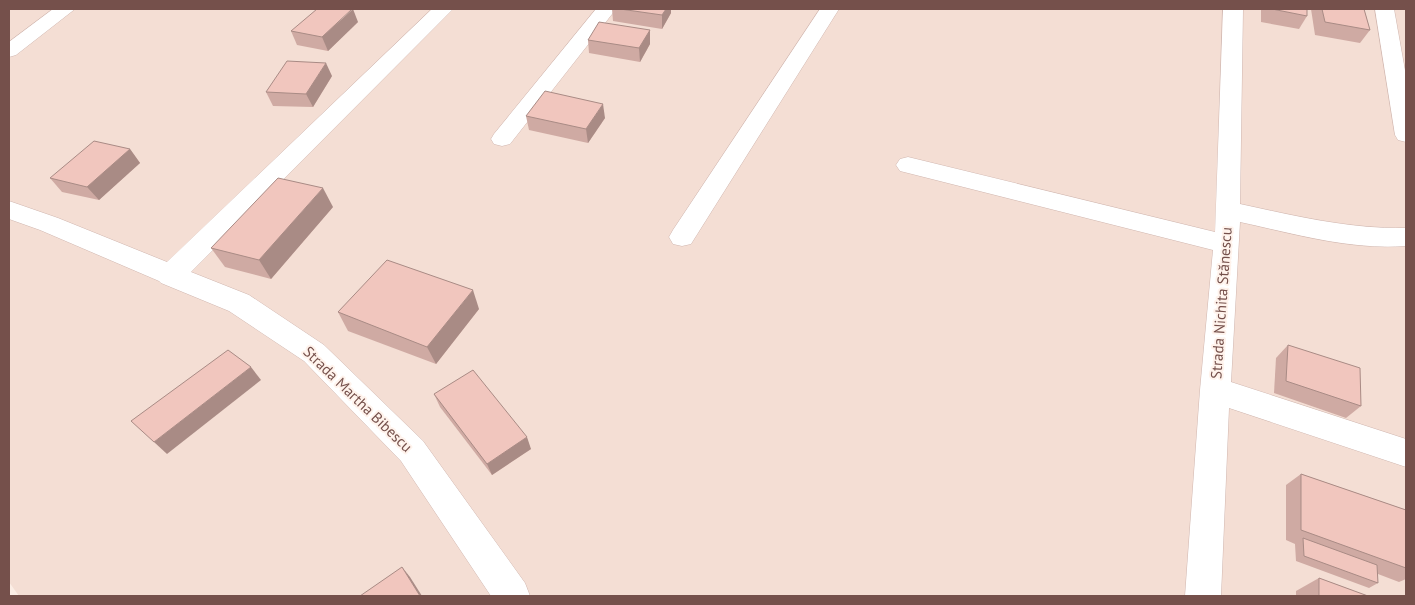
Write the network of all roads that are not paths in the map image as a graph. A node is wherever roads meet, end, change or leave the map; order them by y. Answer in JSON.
{"nodes":[{"id":1,"x":64,"y":9,"type":"edge"},
{"id":2,"x":444,"y":9,"type":"edge"},
{"id":3,"x":606,"y":9,"type":"edge"},
{"id":4,"x":829,"y":9,"type":"edge"},
{"id":5,"x":1233,"y":9,"type":"edge"},
{"id":6,"x":1384,"y":9,"type":"edge"},
{"id":7,"x":9,"y":51,"type":"edge"},
{"id":8,"x":1406,"y":135,"type":"edge"},
{"id":9,"x":502,"y":139,"type":"dead end"},
{"id":10,"x":908,"y":165,"type":"dead end"},
{"id":11,"x":9,"y":210,"type":"edge"},
{"id":12,"x":1228,"y":210,"type":"junction"},
{"id":13,"x":682,"y":237,"type":"dead end"},
{"id":14,"x":1406,"y":237,"type":"edge"},
{"id":15,"x":1227,"y":244,"type":"junction"},
{"id":16,"x":170,"y":276,"type":"junction"},
{"id":17,"x":1215,"y":390,"type":"junction"},
{"id":18,"x":1406,"y":453,"type":"edge"},
{"id":19,"x":512,"y":596,"type":"edge"},
{"id":20,"x":1203,"y":596,"type":"edge"}],
"edges":[{"from":1,"to":7,"type":"street"},
{"from":2,"to":16,"type":"street"},
{"from":3,"to":9,"type":"street"},
{"from":4,"to":13,"type":"street"},
{"from":5,"to":12,"type":"street","name":"Strada Nichita Stănescu"},
{"from":6,"to":8,"type":"street"},
{"from":10,"to":15,"type":"street"},
{"from":11,"to":16,"type":"street","name":"Strada Martha Bibescu"},
{"from":12,"to":14,"type":"street"},
{"from":12,"to":15,"type":"street","name":"Strada Nichita Stănescu"},
{"from":15,"to":17,"type":"street","name":"Strada Nichita Stănescu"},
{"from":16,"to":19,"type":"street","name":"Strada Martha Bibescu"},
{"from":17,"to":18,"type":"street"},
{"from":17,"to":20,"type":"street","name":"Strada Nichita Stănescu"}]}
